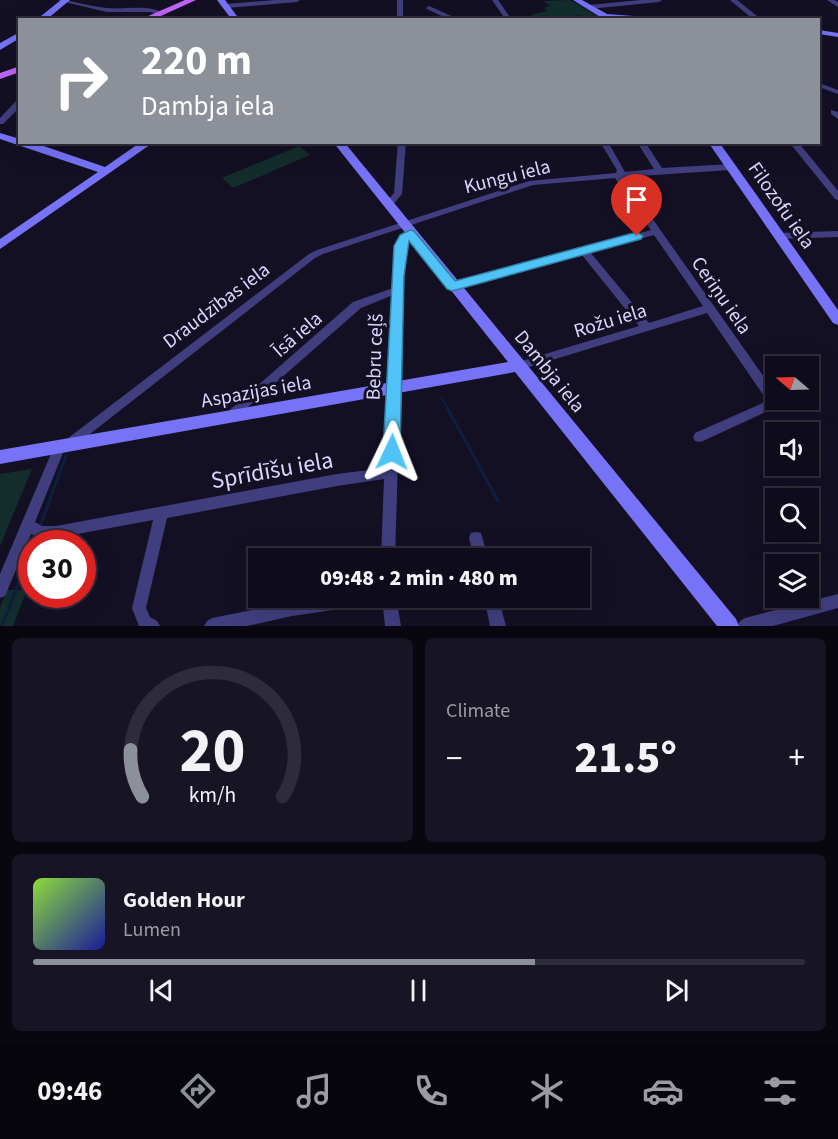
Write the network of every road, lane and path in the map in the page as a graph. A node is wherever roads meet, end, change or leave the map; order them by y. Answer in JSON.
{"nodes":[{"id":1,"x":192,"y":0,"type":"edge"},
{"id":2,"x":297,"y":0,"type":"edge"},
{"id":3,"x":400,"y":0,"type":"edge"},
{"id":4,"x":495,"y":0,"type":"edge"},
{"id":5,"x":577,"y":0,"type":"edge"},
{"id":6,"x":659,"y":0,"type":"edge"},
{"id":7,"x":734,"y":0,"type":"edge"},
{"id":8,"x":830,"y":0,"type":"edge"},
{"id":9,"x":63,"y":1,"type":"edge"},
{"id":10,"x":224,"y":3,"type":"edge"},
{"id":11,"x":838,"y":5,"type":"edge"},
{"id":12,"x":589,"y":7,"type":"junction"},
{"id":13,"x":429,"y":8,"type":"dead end"},
{"id":14,"x":160,"y":13,"type":"junction"},
{"id":15,"x":42,"y":18,"type":"edge"},
{"id":16,"x":148,"y":18,"type":"edge"},
{"id":17,"x":235,"y":18,"type":"edge"},
{"id":18,"x":400,"y":18,"type":"edge"},
{"id":19,"x":452,"y":18,"type":"edge"},
{"id":20,"x":508,"y":18,"type":"edge"},
{"id":21,"x":610,"y":18,"type":"edge"},
{"id":22,"x":756,"y":18,"type":"edge"},
{"id":23,"x":820,"y":32,"type":"edge"},
{"id":24,"x":838,"y":34,"type":"edge"},
{"id":25,"x":18,"y":35,"type":"edge"},
{"id":26,"x":0,"y":47,"type":"edge"},
{"id":27,"x":18,"y":70,"type":"edge"},
{"id":28,"x":0,"y":76,"type":"edge"},
{"id":29,"x":820,"y":85,"type":"edge"},
{"id":30,"x":838,"y":92,"type":"edge"},
{"id":31,"x":18,"y":104,"type":"edge"},
{"id":32,"x":0,"y":122,"type":"edge"},
{"id":33,"x":0,"y":135,"type":"edge"},
{"id":34,"x":18,"y":141,"type":"edge"},
{"id":35,"x":26,"y":144,"type":"edge"},
{"id":36,"x":146,"y":144,"type":"edge"},
{"id":37,"x":340,"y":144,"type":"edge"},
{"id":38,"x":402,"y":144,"type":"edge"},
{"id":39,"x":605,"y":144,"type":"edge"},
{"id":40,"x":642,"y":144,"type":"edge"},
{"id":41,"x":714,"y":144,"type":"edge"},
{"id":42,"x":795,"y":144,"type":"edge"},
{"id":43,"x":731,"y":167,"type":"junction"},
{"id":44,"x":105,"y":171,"type":"junction"},
{"id":45,"x":658,"y":171,"type":"junction"},
{"id":46,"x":619,"y":174,"type":"junction"},
{"id":47,"x":837,"y":195,"type":"edge"},
{"id":48,"x":388,"y":206,"type":"junction"},
{"id":49,"x":406,"y":229,"type":"junction"},
{"id":50,"x":655,"y":232,"type":"junction"},
{"id":51,"x":838,"y":234,"type":"edge"},
{"id":52,"x":780,"y":236,"type":"junction"},
{"id":53,"x":0,"y":245,"type":"edge"},
{"id":54,"x":583,"y":250,"type":"junction"},
{"id":55,"x":452,"y":286,"type":"junction"},
{"id":56,"x":397,"y":290,"type":"junction"},
{"id":57,"x":710,"y":308,"type":"junction"},
{"id":58,"x":838,"y":320,"type":"edge"},
{"id":59,"x":647,"y":328,"type":"junction"},
{"id":60,"x":519,"y":366,"type":"junction"},
{"id":61,"x":394,"y":388,"type":"junction"},
{"id":62,"x":229,"y":417,"type":"junction"},
{"id":63,"x":699,"y":437,"type":"dead end"},
{"id":64,"x":64,"y":445,"type":"junction"},
{"id":65,"x":0,"y":457,"type":"edge"},
{"id":66,"x":391,"y":473,"type":"junction"},
{"id":67,"x":161,"y":513,"type":"junction"},
{"id":68,"x":27,"y":525,"type":"junction"},
{"id":69,"x":476,"y":538,"type":"dead end"},
{"id":70,"x":388,"y":548,"type":"edge"},
{"id":71,"x":478,"y":548,"type":"edge"},
{"id":72,"x":0,"y":591,"type":"edge"},
{"id":73,"x":838,"y":601,"type":"edge"},
{"id":74,"x":299,"y":608,"type":"edge"},
{"id":75,"x":391,"y":608,"type":"edge"},
{"id":76,"x":494,"y":608,"type":"edge"},
{"id":77,"x":152,"y":626,"type":"edge"},
{"id":78,"x":212,"y":626,"type":"edge"},
{"id":79,"x":393,"y":626,"type":"edge"},
{"id":80,"x":498,"y":626,"type":"edge"},
{"id":81,"x":729,"y":626,"type":"edge"},
{"id":82,"x":745,"y":626,"type":"edge"}],
"edges":[{"from":1,"to":14,"type":"main road"},
{"from":2,"to":10,"type":"street"},
{"from":3,"to":18,"type":"street"},
{"from":4,"to":20,"type":"street"},
{"from":5,"to":12,"type":"street"},
{"from":6,"to":12,"type":"street"},
{"from":7,"to":22,"type":"street"},
{"from":8,"to":11,"type":"street"},
{"from":9,"to":14,"type":"street"},
{"from":9,"to":15,"type":"street"},
{"from":10,"to":17,"type":"street"},
{"from":12,"to":21,"type":"street"},
{"from":13,"to":19,"type":"street"},
{"from":14,"to":16,"type":"main road"},
{"from":23,"to":24,"type":"street"},
{"from":25,"to":26,"type":"street"},
{"from":27,"to":28,"type":"main road"},
{"from":29,"to":30,"type":"street"},
{"from":31,"to":32,"type":"street"},
{"from":33,"to":34,"type":"street"},
{"from":35,"to":44,"type":"street"},
{"from":36,"to":44,"type":"street"},
{"from":37,"to":48,"type":"street","name":"Dambja iela"},
{"from":38,"to":48,"type":"street"},
{"from":39,"to":46,"type":"street","name":"Ceriņu iela"},
{"from":40,"to":45,"type":"street"},
{"from":41,"to":43,"type":"street","name":"Filozofu iela"},
{"from":42,"to":47,"type":"street"},
{"from":43,"to":45,"type":"street","name":"Kungu iela"},
{"from":43,"to":52,"type":"street","name":"Filozofu iela"},
{"from":44,"to":53,"type":"street"},
{"from":45,"to":46,"type":"street","name":"Kungu iela"},
{"from":46,"to":49,"type":"street","name":"Kungu iela"},
{"from":46,"to":50,"type":"street","name":"Ceriņu iela"},
{"from":48,"to":49,"type":"street","name":"Dambja iela"},
{"from":49,"to":55,"type":"street","name":"Dambja iela"},
{"from":49,"to":56,"type":"street","name":"Bebru ceļš"},
{"from":49,"to":64,"type":"street","name":"Draudzības iela"},
{"from":50,"to":54,"type":"street"},
{"from":50,"to":57,"type":"street","name":"Ceriņu iela"},
{"from":51,"to":52,"type":"street"},
{"from":52,"to":58,"type":"street","name":"Filozofu iela"},
{"from":54,"to":55,"type":"street"},
{"from":54,"to":59,"type":"street"},
{"from":55,"to":60,"type":"street","name":"Dambja iela"},
{"from":56,"to":61,"type":"street","name":"Bebru ceļš"},
{"from":56,"to":62,"type":"street","name":"Īsā iela"},
{"from":57,"to":59,"type":"street","name":"Rožu iela"},
{"from":57,"to":63,"type":"street","name":"Ceriņu iela"},
{"from":59,"to":60,"type":"street","name":"Rožu iela"},
{"from":60,"to":61,"type":"street","name":"Aspazijas iela"},
{"from":60,"to":81,"type":"street","name":"Dambja iela"},
{"from":61,"to":62,"type":"street","name":"Aspazijas iela"},
{"from":61,"to":66,"type":"street","name":"Bebru ceļš"},
{"from":62,"to":64,"type":"street","name":"Aspazijas iela"},
{"from":64,"to":65,"type":"street","name":"Aspazijas iela"},
{"from":64,"to":68,"type":"street","name":"Draudzības iela"},
{"from":66,"to":67,"type":"street","name":"Sprīdīšu iela"},
{"from":66,"to":70,"type":"street","name":"Bebru ceļš"},
{"from":67,"to":68,"type":"street","name":"Sprīdīšu iela"},
{"from":67,"to":77,"type":"street"},
{"from":68,"to":72,"type":"street","name":"Draudzības iela"},
{"from":69,"to":71,"type":"street"},
{"from":73,"to":82,"type":"street"},
{"from":74,"to":78,"type":"street"},
{"from":75,"to":79,"type":"street"},
{"from":76,"to":80,"type":"street"}]}
